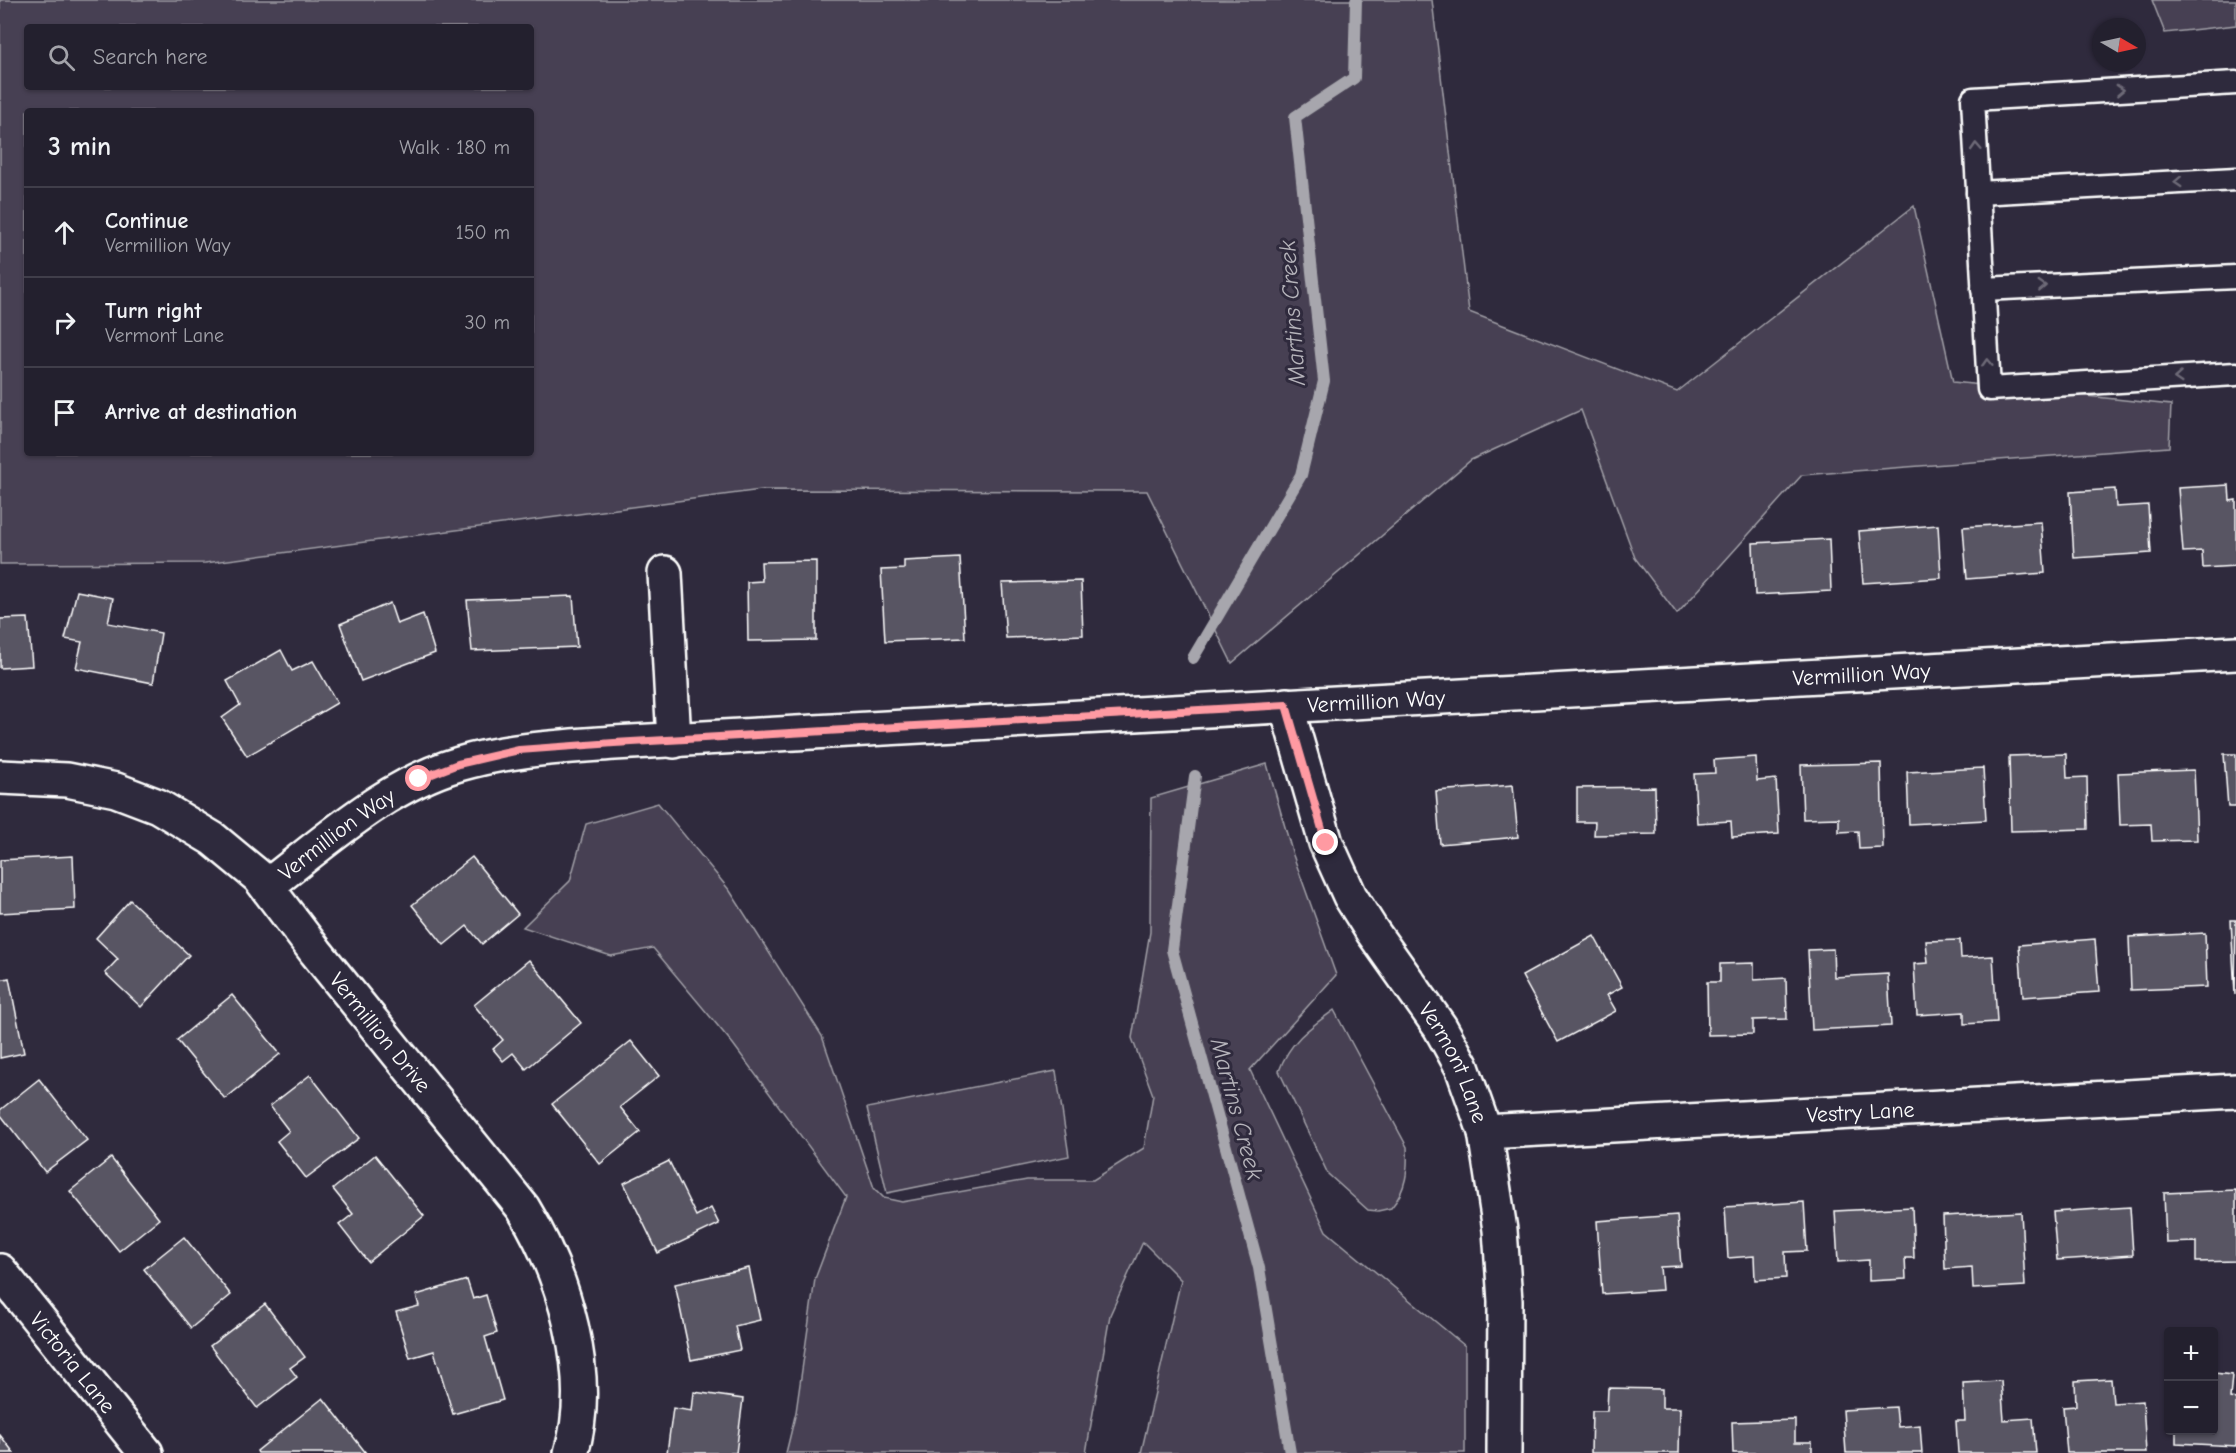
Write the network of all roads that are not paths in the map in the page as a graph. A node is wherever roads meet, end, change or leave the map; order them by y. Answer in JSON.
{"nodes":[{"id":1,"x":2236,"y":83,"type":"edge"},
{"id":2,"x":2236,"y":179,"type":"edge"},
{"id":3,"x":1978,"y":193,"type":"junction"},
{"id":4,"x":2236,"y":277,"type":"edge"},
{"id":5,"x":1983,"y":289,"type":"junction"},
{"id":6,"x":2236,"y":374,"type":"edge"},
{"id":7,"x":665,"y":573,"type":"dead end"},
{"id":8,"x":2236,"y":653,"type":"edge"},
{"id":9,"x":1286,"y":705,"type":"junction"},
{"id":10,"x":674,"y":741,"type":"junction"},
{"id":11,"x":0,"y":777,"type":"edge"},
{"id":12,"x":267,"y":886,"type":"junction"},
{"id":13,"x":2236,"y":1091,"type":"edge"},
{"id":14,"x":1485,"y":1132,"type":"junction"},
{"id":15,"x":0,"y":1270,"type":"edge"},
{"id":16,"x":146,"y":1453,"type":"edge"},
{"id":17,"x":571,"y":1453,"type":"edge"},
{"id":18,"x":1504,"y":1453,"type":"edge"}],
"edges":[{"from":3,"to":1,"type":"lane","one_way":true},
{"from":2,"to":3,"type":"lane","one_way":true},
{"from":3,"to":5,"type":"lane"},
{"from":5,"to":4,"type":"lane","one_way":true},
{"from":6,"to":5,"type":"lane","one_way":true},
{"from":7,"to":10,"type":"street"},
{"from":8,"to":9,"type":"street","name":"Vermillion Way"},
{"from":9,"to":10,"type":"street","name":"Vermillion Way"},
{"from":9,"to":14,"type":"street","name":"Vermont Lane"},
{"from":10,"to":12,"type":"street","name":"Vermillion Way"},
{"from":11,"to":12,"type":"street","name":"Vermillion Drive"},
{"from":12,"to":17,"type":"street","name":"Vermillion Drive"},
{"from":13,"to":14,"type":"street","name":"Vestry Lane"},
{"from":14,"to":18,"type":"street","name":"Vermont Lane"},
{"from":15,"to":16,"type":"street","name":"Victoria Lane"}]}
